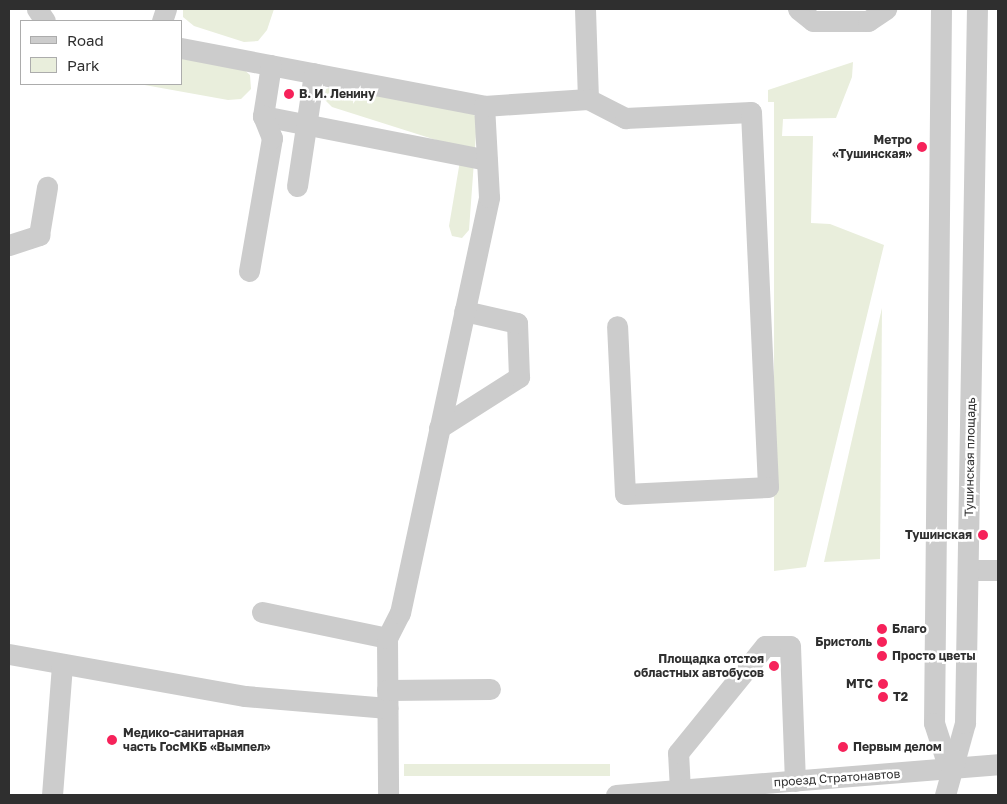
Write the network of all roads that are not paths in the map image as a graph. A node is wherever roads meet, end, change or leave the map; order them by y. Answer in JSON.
{"nodes":[{"id":1,"x":37,"y":9,"type":"edge"},
{"id":2,"x":585,"y":9,"type":"edge"},
{"id":3,"x":798,"y":9,"type":"edge"},
{"id":4,"x":886,"y":9,"type":"edge"},
{"id":5,"x":941,"y":9,"type":"edge"},
{"id":6,"x":977,"y":9,"type":"edge"},
{"id":7,"x":44,"y":20,"type":"edge"},
{"id":8,"x":182,"y":48,"type":"edge"},
{"id":9,"x":271,"y":65,"type":"junction"},
{"id":10,"x":314,"y":73,"type":"junction"},
{"id":11,"x":588,"y":99,"type":"junction"},
{"id":12,"x":484,"y":106,"type":"junction"},
{"id":13,"x":263,"y":116,"type":"junction"},
{"id":14,"x":305,"y":123,"type":"junction"},
{"id":15,"x":487,"y":160,"type":"junction"},
{"id":16,"x":297,"y":186,"type":"dead end"},
{"id":17,"x":47,"y":187,"type":"dead end"},
{"id":18,"x":9,"y":245,"type":"edge"},
{"id":19,"x":249,"y":271,"type":"dead end"},
{"id":20,"x":464,"y":310,"type":"junction"},
{"id":21,"x":617,"y":326,"type":"dead end"},
{"id":22,"x":440,"y":428,"type":"junction"},
{"id":23,"x":968,"y":570,"type":"junction"},
{"id":24,"x":998,"y":570,"type":"edge"},
{"id":25,"x":262,"y":612,"type":"dead end"},
{"id":26,"x":387,"y":638,"type":"junction"},
{"id":27,"x":9,"y":654,"type":"edge"},
{"id":28,"x":62,"y":664,"type":"junction"},
{"id":29,"x":490,"y":689,"type":"dead end"},
{"id":30,"x":387,"y":699,"type":"junction"},
{"id":31,"x":998,"y":764,"type":"edge"},
{"id":32,"x":950,"y":769,"type":"junction"},
{"id":33,"x":795,"y":781,"type":"junction"},
{"id":34,"x":675,"y":792,"type":"edge"},
{"id":35,"x":52,"y":795,"type":"edge"},
{"id":36,"x":388,"y":795,"type":"edge"},
{"id":37,"x":616,"y":795,"type":"edge"},
{"id":38,"x":945,"y":795,"type":"edge"}],
"edges":[{"from":1,"to":7,"type":"street"},
{"from":2,"to":11,"type":"street"},
{"from":3,"to":4,"type":"street"},
{"from":5,"to":32,"type":"street"},
{"from":6,"to":23,"type":"street","name":"Тушинская площадь"},
{"from":8,"to":9,"type":"street"},
{"from":9,"to":10,"type":"street"},
{"from":9,"to":13,"type":"street"},
{"from":10,"to":12,"type":"street"},
{"from":10,"to":14,"type":"street"},
{"from":11,"to":12,"type":"street"},
{"from":11,"to":21,"type":"street"},
{"from":12,"to":15,"type":"street"},
{"from":13,"to":14,"type":"street"},
{"from":13,"to":19,"type":"street"},
{"from":14,"to":15,"type":"street"},
{"from":14,"to":16,"type":"street"},
{"from":15,"to":20,"type":"street"},
{"from":17,"to":18,"type":"street"},
{"from":20,"to":22,"type":"street"},
{"from":20,"to":22,"type":"street"},
{"from":22,"to":26,"type":"street"},
{"from":23,"to":24,"type":"street"},
{"from":23,"to":32,"type":"street","name":"Тушинская площадь"},
{"from":25,"to":26,"type":"street"},
{"from":26,"to":30,"type":"street"},
{"from":27,"to":28,"type":"street"},
{"from":28,"to":30,"type":"street"},
{"from":28,"to":35,"type":"street"},
{"from":29,"to":30,"type":"street"},
{"from":30,"to":36,"type":"street"},
{"from":31,"to":32,"type":"street","name":"проезд Стратонавтов"},
{"from":32,"to":33,"type":"street","name":"проезд Стратонавтов"},
{"from":32,"to":38,"type":"street","name":"Тушинская площадь"},
{"from":33,"to":34,"type":"street","name":"проезд Стратонавтов"},
{"from":33,"to":34,"type":"street"},
{"from":34,"to":37,"type":"street","name":"проезд Стратонавтов"}]}
